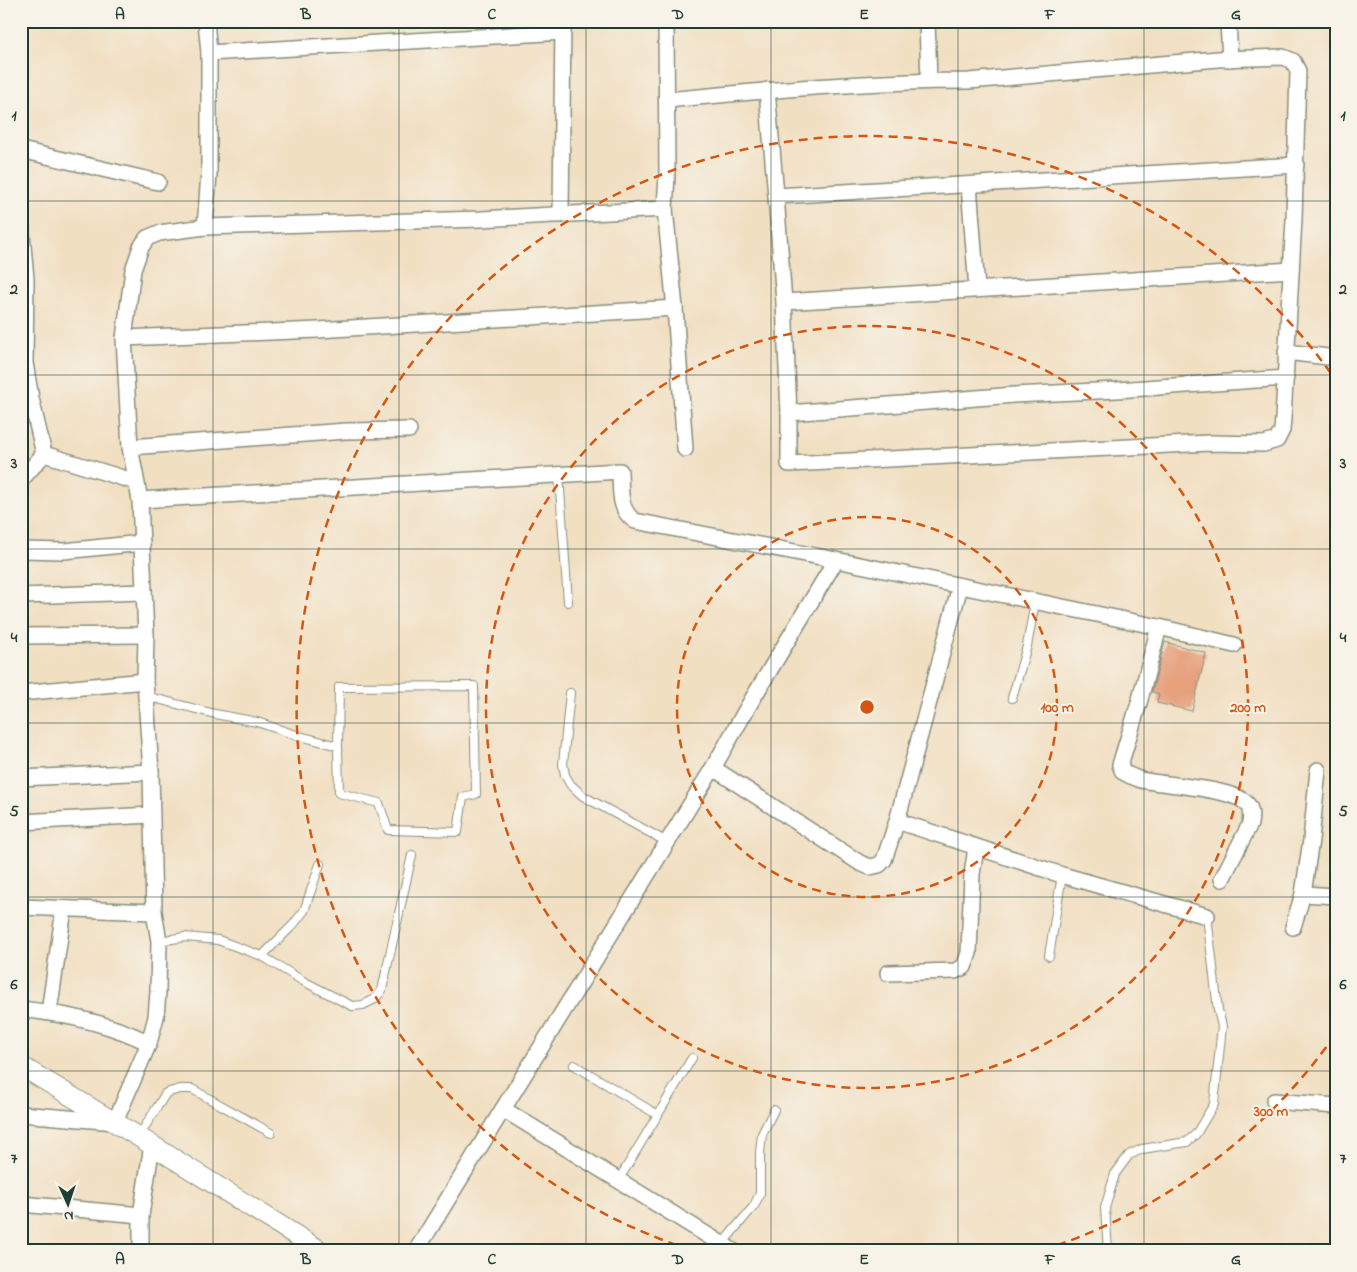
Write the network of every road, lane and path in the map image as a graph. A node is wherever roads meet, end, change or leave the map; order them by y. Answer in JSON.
{"nodes":[{"id":1,"x":206,"y":21,"type":"edge"},
{"id":2,"x":666,"y":21,"type":"edge"},
{"id":3,"x":927,"y":21,"type":"edge"},
{"id":4,"x":1228,"y":21,"type":"edge"},
{"id":5,"x":563,"y":27,"type":"edge"},
{"id":6,"x":209,"y":53,"type":"junction"},
{"id":7,"x":1230,"y":59,"type":"junction"},
{"id":8,"x":929,"y":81,"type":"junction"},
{"id":9,"x":767,"y":90,"type":"junction"},
{"id":10,"x":667,"y":100,"type":"junction"},
{"id":11,"x":21,"y":150,"type":"edge"},
{"id":12,"x":1296,"y":165,"type":"junction"},
{"id":13,"x":158,"y":182,"type":"dead end"},
{"id":14,"x":968,"y":185,"type":"junction"},
{"id":15,"x":776,"y":196,"type":"junction"},
{"id":16,"x":665,"y":209,"type":"junction"},
{"id":17,"x":561,"y":216,"type":"junction"},
{"id":18,"x":205,"y":227,"type":"junction"},
{"id":19,"x":22,"y":231,"type":"edge"},
{"id":20,"x":1291,"y":270,"type":"junction"},
{"id":21,"x":24,"y":279,"type":"edge"},
{"id":22,"x":977,"y":289,"type":"junction"},
{"id":23,"x":784,"y":302,"type":"junction"},
{"id":24,"x":675,"y":308,"type":"junction"},
{"id":25,"x":124,"y":338,"type":"junction"},
{"id":26,"x":1286,"y":352,"type":"junction"},
{"id":27,"x":1336,"y":358,"type":"edge"},
{"id":28,"x":23,"y":362,"type":"edge"},
{"id":29,"x":1286,"y":378,"type":"junction"},
{"id":30,"x":789,"y":413,"type":"junction"},
{"id":31,"x":409,"y":430,"type":"dead end"},
{"id":32,"x":130,"y":447,"type":"junction"},
{"id":33,"x":685,"y":449,"type":"dead end"},
{"id":34,"x":44,"y":454,"type":"junction"},
{"id":35,"x":559,"y":475,"type":"junction"},
{"id":36,"x":21,"y":480,"type":"edge"},
{"id":37,"x":136,"y":482,"type":"junction"},
{"id":38,"x":140,"y":500,"type":"junction"},
{"id":39,"x":142,"y":543,"type":"junction"},
{"id":40,"x":21,"y":550,"type":"edge"},
{"id":41,"x":836,"y":560,"type":"junction"},
{"id":42,"x":960,"y":586,"type":"junction"},
{"id":43,"x":144,"y":592,"type":"junction"},
{"id":44,"x":21,"y":596,"type":"edge"},
{"id":45,"x":568,"y":602,"type":"dead end"},
{"id":46,"x":1035,"y":602,"type":"junction"},
{"id":47,"x":1159,"y":627,"type":"junction"},
{"id":48,"x":146,"y":635,"type":"junction"},
{"id":49,"x":21,"y":636,"type":"edge"},
{"id":50,"x":1234,"y":645,"type":"dead end"},
{"id":51,"x":146,"y":688,"type":"junction"},
{"id":52,"x":21,"y":693,"type":"edge"},
{"id":53,"x":570,"y":693,"type":"dead end"},
{"id":54,"x":1012,"y":698,"type":"dead end"},
{"id":55,"x":338,"y":746,"type":"junction"},
{"id":56,"x":713,"y":768,"type":"junction"},
{"id":57,"x":1318,"y":770,"type":"dead end"},
{"id":58,"x":151,"y":772,"type":"junction"},
{"id":59,"x":21,"y":778,"type":"edge"},
{"id":60,"x":151,"y":815,"type":"junction"},
{"id":61,"x":21,"y":822,"type":"edge"},
{"id":62,"x":897,"y":822,"type":"junction"},
{"id":63,"x":667,"y":842,"type":"junction"},
{"id":64,"x":976,"y":848,"type":"junction"},
{"id":65,"x":412,"y":855,"type":"dead end"},
{"id":66,"x":320,"y":864,"type":"dead end"},
{"id":67,"x":1062,"y":875,"type":"junction"},
{"id":68,"x":1222,"y":879,"type":"dead end"},
{"id":69,"x":1303,"y":894,"type":"junction"},
{"id":70,"x":1336,"y":896,"type":"edge"},
{"id":71,"x":21,"y":907,"type":"edge"},
{"id":72,"x":64,"y":909,"type":"junction"},
{"id":73,"x":154,"y":912,"type":"junction"},
{"id":74,"x":1207,"y":916,"type":"joint"},
{"id":75,"x":1293,"y":926,"type":"dead end"},
{"id":76,"x":159,"y":940,"type":"junction"},
{"id":77,"x":262,"y":956,"type":"junction"},
{"id":78,"x":1049,"y":956,"type":"dead end"},
{"id":79,"x":888,"y":973,"type":"dead end"},
{"id":80,"x":21,"y":1009,"type":"edge"},
{"id":81,"x":49,"y":1012,"type":"junction"},
{"id":82,"x":150,"y":1043,"type":"junction"},
{"id":83,"x":692,"y":1058,"type":"dead end"},
{"id":84,"x":574,"y":1065,"type":"dead end"},
{"id":85,"x":21,"y":1066,"type":"edge"},
{"id":86,"x":1274,"y":1101,"type":"dead end"},
{"id":87,"x":1336,"y":1106,"type":"edge"},
{"id":88,"x":503,"y":1108,"type":"junction"},
{"id":89,"x":774,"y":1110,"type":"dead end"},
{"id":90,"x":21,"y":1114,"type":"edge"},
{"id":91,"x":658,"y":1115,"type":"junction"},
{"id":92,"x":115,"y":1122,"type":"junction"},
{"id":93,"x":271,"y":1133,"type":"dead end"},
{"id":94,"x":146,"y":1141,"type":"junction"},
{"id":95,"x":618,"y":1181,"type":"junction"},
{"id":96,"x":21,"y":1204,"type":"edge"},
{"id":97,"x":141,"y":1215,"type":"junction"},
{"id":98,"x":728,"y":1247,"type":"edge"},
{"id":99,"x":141,"y":1251,"type":"edge"},
{"id":100,"x":320,"y":1251,"type":"edge"},
{"id":101,"x":416,"y":1251,"type":"edge"},
{"id":102,"x":1108,"y":1251,"type":"edge"}],
"edges":[{"from":1,"to":6,"type":"street"},
{"from":2,"to":10,"type":"street"},
{"from":3,"to":8,"type":"street"},
{"from":4,"to":7,"type":"street"},
{"from":5,"to":6,"type":"street"},
{"from":5,"to":17,"type":"street"},
{"from":6,"to":18,"type":"street"},
{"from":7,"to":8,"type":"street"},
{"from":7,"to":12,"type":"street"},
{"from":8,"to":9,"type":"street"},
{"from":9,"to":10,"type":"street"},
{"from":9,"to":15,"type":"street"},
{"from":10,"to":16,"type":"street"},
{"from":11,"to":13,"type":"street"},
{"from":12,"to":14,"type":"street"},
{"from":12,"to":20,"type":"street"},
{"from":14,"to":15,"type":"street"},
{"from":14,"to":22,"type":"street"},
{"from":15,"to":23,"type":"street"},
{"from":16,"to":17,"type":"street"},
{"from":16,"to":24,"type":"street"},
{"from":17,"to":18,"type":"street"},
{"from":18,"to":25,"type":"street"},
{"from":19,"to":21,"type":"street"},
{"from":20,"to":22,"type":"street"},
{"from":20,"to":26,"type":"street"},
{"from":21,"to":28,"type":"street"},
{"from":22,"to":23,"type":"street"},
{"from":23,"to":30,"type":"street"},
{"from":24,"to":25,"type":"street"},
{"from":24,"to":33,"type":"street"},
{"from":25,"to":32,"type":"street"},
{"from":26,"to":27,"type":"street"},
{"from":26,"to":29,"type":"street"},
{"from":28,"to":34,"type":"street"},
{"from":29,"to":30,"type":"street"},
{"from":29,"to":30,"type":"street"},
{"from":31,"to":32,"type":"street"},
{"from":32,"to":37,"type":"street"},
{"from":34,"to":36,"type":"street"},
{"from":34,"to":37,"type":"street"},
{"from":35,"to":38,"type":"street"},
{"from":35,"to":41,"type":"street"},
{"from":35,"to":45,"type":"lane"},
{"from":37,"to":38,"type":"street"},
{"from":38,"to":39,"type":"street"},
{"from":39,"to":40,"type":"street"},
{"from":39,"to":43,"type":"street"},
{"from":41,"to":42,"type":"street"},
{"from":41,"to":56,"type":"street"},
{"from":42,"to":46,"type":"street"},
{"from":42,"to":62,"type":"street"},
{"from":43,"to":44,"type":"street"},
{"from":43,"to":48,"type":"street"},
{"from":46,"to":47,"type":"street"},
{"from":46,"to":54,"type":"lane"},
{"from":47,"to":50,"type":"street"},
{"from":47,"to":68,"type":"street"},
{"from":48,"to":49,"type":"street"},
{"from":48,"to":51,"type":"street"},
{"from":51,"to":52,"type":"street"},
{"from":51,"to":55,"type":"lane"},
{"from":51,"to":58,"type":"street"},
{"from":53,"to":63,"type":"lane"},
{"from":55,"to":55,"type":"lane"},
{"from":56,"to":62,"type":"street"},
{"from":56,"to":63,"type":"street"},
{"from":57,"to":69,"type":"street"},
{"from":58,"to":59,"type":"street"},
{"from":58,"to":60,"type":"street"},
{"from":60,"to":61,"type":"street"},
{"from":60,"to":73,"type":"street"},
{"from":62,"to":64,"type":"street"},
{"from":63,"to":88,"type":"street"},
{"from":64,"to":67,"type":"street"},
{"from":64,"to":79,"type":"street"},
{"from":65,"to":77,"type":"lane"},
{"from":66,"to":77,"type":"lane"},
{"from":67,"to":74,"type":"street"},
{"from":67,"to":78,"type":"lane"},
{"from":69,"to":70,"type":"street"},
{"from":69,"to":75,"type":"street"},
{"from":71,"to":72,"type":"street"},
{"from":72,"to":73,"type":"street"},
{"from":72,"to":81,"type":"street"},
{"from":73,"to":76,"type":"street"},
{"from":74,"to":102,"type":"lane"},
{"from":76,"to":77,"type":"lane"},
{"from":76,"to":82,"type":"street"},
{"from":80,"to":81,"type":"street"},
{"from":81,"to":82,"type":"street"},
{"from":82,"to":92,"type":"street"},
{"from":83,"to":91,"type":"lane"},
{"from":84,"to":91,"type":"lane"},
{"from":85,"to":92,"type":"street"},
{"from":86,"to":87,"type":"street"},
{"from":88,"to":95,"type":"street"},
{"from":88,"to":101,"type":"street"},
{"from":89,"to":98,"type":"lane"},
{"from":90,"to":92,"type":"street"},
{"from":91,"to":95,"type":"lane"},
{"from":92,"to":94,"type":"street"},
{"from":93,"to":94,"type":"lane"},
{"from":94,"to":97,"type":"street"},
{"from":94,"to":100,"type":"street"},
{"from":95,"to":98,"type":"street"},
{"from":96,"to":97,"type":"street"},
{"from":97,"to":99,"type":"street"}]}
